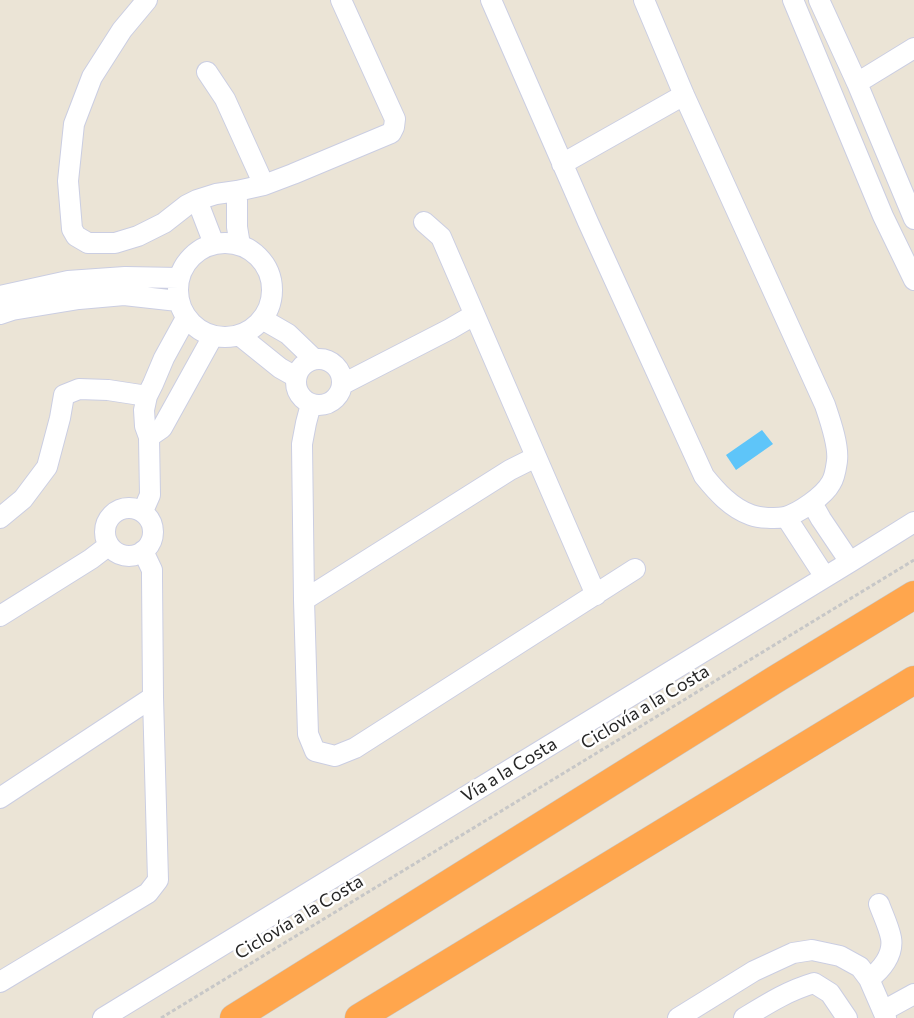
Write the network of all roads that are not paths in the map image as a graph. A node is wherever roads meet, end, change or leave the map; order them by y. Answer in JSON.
{"nodes":[{"id":1,"x":147,"y":0,"type":"edge"},
{"id":2,"x":341,"y":0,"type":"edge"},
{"id":3,"x":491,"y":0,"type":"edge"},
{"id":4,"x":644,"y":0,"type":"edge"},
{"id":5,"x":793,"y":0,"type":"edge"},
{"id":6,"x":819,"y":0,"type":"edge"},
{"id":7,"x":914,"y":48,"type":"edge"},
{"id":8,"x":207,"y":72,"type":"dead end"},
{"id":9,"x":857,"y":83,"type":"junction"},
{"id":10,"x":684,"y":95,"type":"junction"},
{"id":11,"x":562,"y":164,"type":"junction"},
{"id":12,"x":264,"y":185,"type":"junction"},
{"id":13,"x":237,"y":191,"type":"junction"},
{"id":14,"x":197,"y":200,"type":"junction"},
{"id":15,"x":912,"y":207,"type":"edge"},
{"id":16,"x":883,"y":216,"type":"junction"},
{"id":17,"x":424,"y":222,"type":"dead end"},
{"id":18,"x":214,"y":244,"type":"junction"},
{"id":19,"x":240,"y":245,"type":"junction"},
{"id":20,"x":179,"y":278,"type":"junction"},
{"id":21,"x":914,"y":280,"type":"edge"},
{"id":22,"x":0,"y":296,"type":"edge"},
{"id":23,"x":182,"y":309,"type":"junction"},
{"id":24,"x":0,"y":314,"type":"edge"},
{"id":25,"x":474,"y":315,"type":"junction"},
{"id":26,"x":262,"y":319,"type":"junction"},
{"id":27,"x":240,"y":335,"type":"junction"},
{"id":28,"x":214,"y":336,"type":"junction"},
{"id":29,"x":314,"y":359,"type":"junction"},
{"id":30,"x":296,"y":377,"type":"junction"},
{"id":31,"x":343,"y":384,"type":"junction"},
{"id":32,"x":147,"y":396,"type":"junction"},
{"id":33,"x":311,"y":404,"type":"junction"},
{"id":34,"x":149,"y":437,"type":"junction"},
{"id":35,"x":536,"y":457,"type":"junction"},
{"id":36,"x":812,"y":503,"type":"junction"},
{"id":37,"x":143,"y":512,"type":"junction"},
{"id":38,"x":786,"y":517,"type":"junction"},
{"id":39,"x":0,"y":518,"type":"edge"},
{"id":40,"x":914,"y":522,"type":"edge"},
{"id":41,"x":108,"y":546,"type":"junction"},
{"id":42,"x":143,"y":551,"type":"junction"},
{"id":43,"x":850,"y":562,"type":"junction"},
{"id":44,"x":635,"y":569,"type":"dead end"},
{"id":45,"x":826,"y":577,"type":"junction"},
{"id":46,"x":596,"y":595,"type":"junction"},
{"id":47,"x":914,"y":595,"type":"edge"},
{"id":48,"x":304,"y":600,"type":"junction"},
{"id":49,"x":0,"y":616,"type":"edge"},
{"id":50,"x":914,"y":680,"type":"edge"},
{"id":51,"x":153,"y":698,"type":"junction"},
{"id":52,"x":0,"y":798,"type":"edge"},
{"id":53,"x":879,"y":904,"type":"dead end"},
{"id":54,"x":869,"y":979,"type":"junction"},
{"id":55,"x":0,"y":982,"type":"edge"},
{"id":56,"x":914,"y":994,"type":"edge"},
{"id":57,"x":885,"y":1015,"type":"edge"},
{"id":58,"x":103,"y":1018,"type":"edge"},
{"id":59,"x":234,"y":1018,"type":"edge"},
{"id":60,"x":359,"y":1018,"type":"edge"},
{"id":61,"x":678,"y":1018,"type":"edge"},
{"id":62,"x":744,"y":1018,"type":"edge"},
{"id":63,"x":847,"y":1018,"type":"edge"}],
"edges":[{"from":1,"to":14,"type":"street"},
{"from":2,"to":12,"type":"street"},
{"from":3,"to":11,"type":"street"},
{"from":4,"to":10,"type":"street"},
{"from":5,"to":16,"type":"street"},
{"from":6,"to":9,"type":"street"},
{"from":7,"to":9,"type":"street"},
{"from":8,"to":12,"type":"street"},
{"from":9,"to":15,"type":"street"},
{"from":10,"to":11,"type":"street"},
{"from":10,"to":36,"type":"street"},
{"from":11,"to":38,"type":"street"},
{"from":12,"to":13,"type":"street"},
{"from":13,"to":14,"type":"street"},
{"from":13,"to":19,"type":"street"},
{"from":14,"to":18,"type":"street"},
{"from":15,"to":16,"type":"street"},
{"from":16,"to":21,"type":"street"},
{"from":17,"to":25,"type":"street"},
{"from":18,"to":19,"type":"street"},
{"from":18,"to":20,"type":"street"},
{"from":19,"to":26,"type":"street"},
{"from":20,"to":22,"type":"street"},
{"from":20,"to":23,"type":"street"},
{"from":23,"to":24,"type":"street"},
{"from":23,"to":28,"type":"street"},
{"from":23,"to":32,"type":"street"},
{"from":25,"to":31,"type":"street"},
{"from":25,"to":35,"type":"street"},
{"from":26,"to":27,"type":"street"},
{"from":26,"to":29,"type":"street"},
{"from":27,"to":28,"type":"street"},
{"from":27,"to":30,"type":"street"},
{"from":28,"to":34,"type":"street"},
{"from":29,"to":30,"type":"street"},
{"from":29,"to":31,"type":"street"},
{"from":30,"to":33,"type":"street"},
{"from":31,"to":33,"type":"street"},
{"from":32,"to":34,"type":"street"},
{"from":32,"to":39,"type":"street"},
{"from":33,"to":48,"type":"street"},
{"from":34,"to":37,"type":"street"},
{"from":35,"to":46,"type":"street"},
{"from":35,"to":48,"type":"street"},
{"from":36,"to":38,"type":"street"},
{"from":36,"to":43,"type":"street"},
{"from":37,"to":41,"type":"street"},
{"from":37,"to":42,"type":"street"},
{"from":38,"to":45,"type":"street"},
{"from":40,"to":43,"type":"street","name":"Vía a la Costa"},
{"from":41,"to":42,"type":"street"},
{"from":41,"to":49,"type":"street"},
{"from":42,"to":51,"type":"street"},
{"from":43,"to":45,"type":"street","name":"Vía a la Costa"},
{"from":44,"to":46,"type":"street"},
{"from":45,"to":58,"type":"street","name":"Vía a la Costa"},
{"from":46,"to":48,"type":"street"},
{"from":47,"to":59,"type":"highway"},
{"from":50,"to":60,"type":"highway"},
{"from":51,"to":52,"type":"street"},
{"from":51,"to":55,"type":"street"},
{"from":53,"to":54,"type":"street"},
{"from":54,"to":57,"type":"street"},
{"from":54,"to":61,"type":"street"},
{"from":56,"to":57,"type":"street"},
{"from":62,"to":63,"type":"street"}]}
